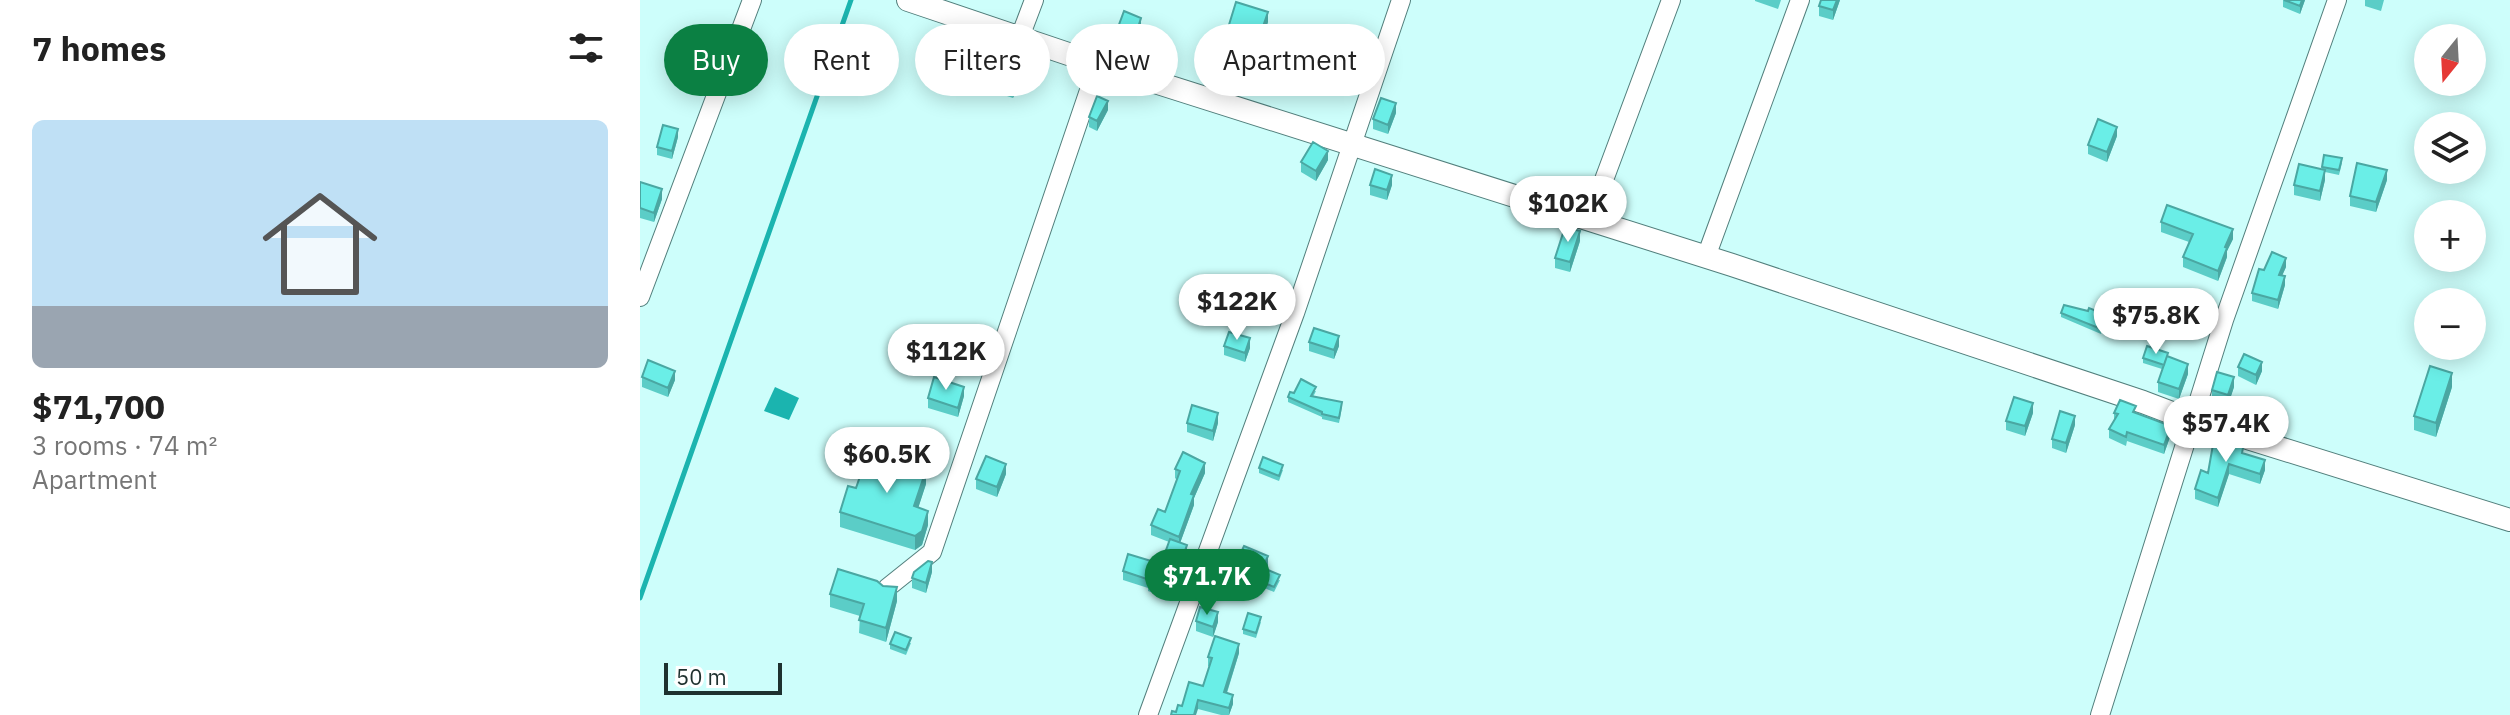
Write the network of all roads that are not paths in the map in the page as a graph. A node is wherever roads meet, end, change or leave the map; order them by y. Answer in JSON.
{"nodes":[{"id":1,"x":752,"y":0,"type":"edge"},
{"id":2,"x":908,"y":0,"type":"edge"},
{"id":3,"x":1034,"y":0,"type":"edge"},
{"id":4,"x":1401,"y":0,"type":"edge"},
{"id":5,"x":1671,"y":0,"type":"edge"},
{"id":6,"x":1800,"y":0,"type":"edge"},
{"id":7,"x":2337,"y":0,"type":"edge"},
{"id":8,"x":981,"y":24,"type":"edge"},
{"id":9,"x":1025,"y":24,"type":"edge"},
{"id":10,"x":1178,"y":89,"type":"edge"},
{"id":11,"x":1087,"y":96,"type":"edge"},
{"id":12,"x":1353,"y":145,"type":"junction"},
{"id":13,"x":1589,"y":220,"type":"junction"},
{"id":14,"x":1706,"y":257,"type":"junction"},
{"id":15,"x":640,"y":297,"type":"edge"},
{"id":16,"x":2193,"y":421,"type":"junction"},
{"id":17,"x":2510,"y":520,"type":"edge"},
{"id":18,"x":887,"y":588,"type":"edge"},
{"id":19,"x":1148,"y":715,"type":"edge"},
{"id":20,"x":2100,"y":715,"type":"edge"}],
"edges":[{"from":1,"to":15,"type":"street"},
{"from":2,"to":8,"type":"street"},
{"from":3,"to":9,"type":"street"},
{"from":4,"to":12,"type":"street"},
{"from":5,"to":13,"type":"street"},
{"from":6,"to":14,"type":"street"},
{"from":7,"to":16,"type":"street"},
{"from":10,"to":12,"type":"street"},
{"from":11,"to":18,"type":"street"},
{"from":12,"to":13,"type":"street"},
{"from":12,"to":19,"type":"street"},
{"from":13,"to":14,"type":"street"},
{"from":14,"to":16,"type":"street"},
{"from":16,"to":17,"type":"street"},
{"from":16,"to":20,"type":"street"}]}
